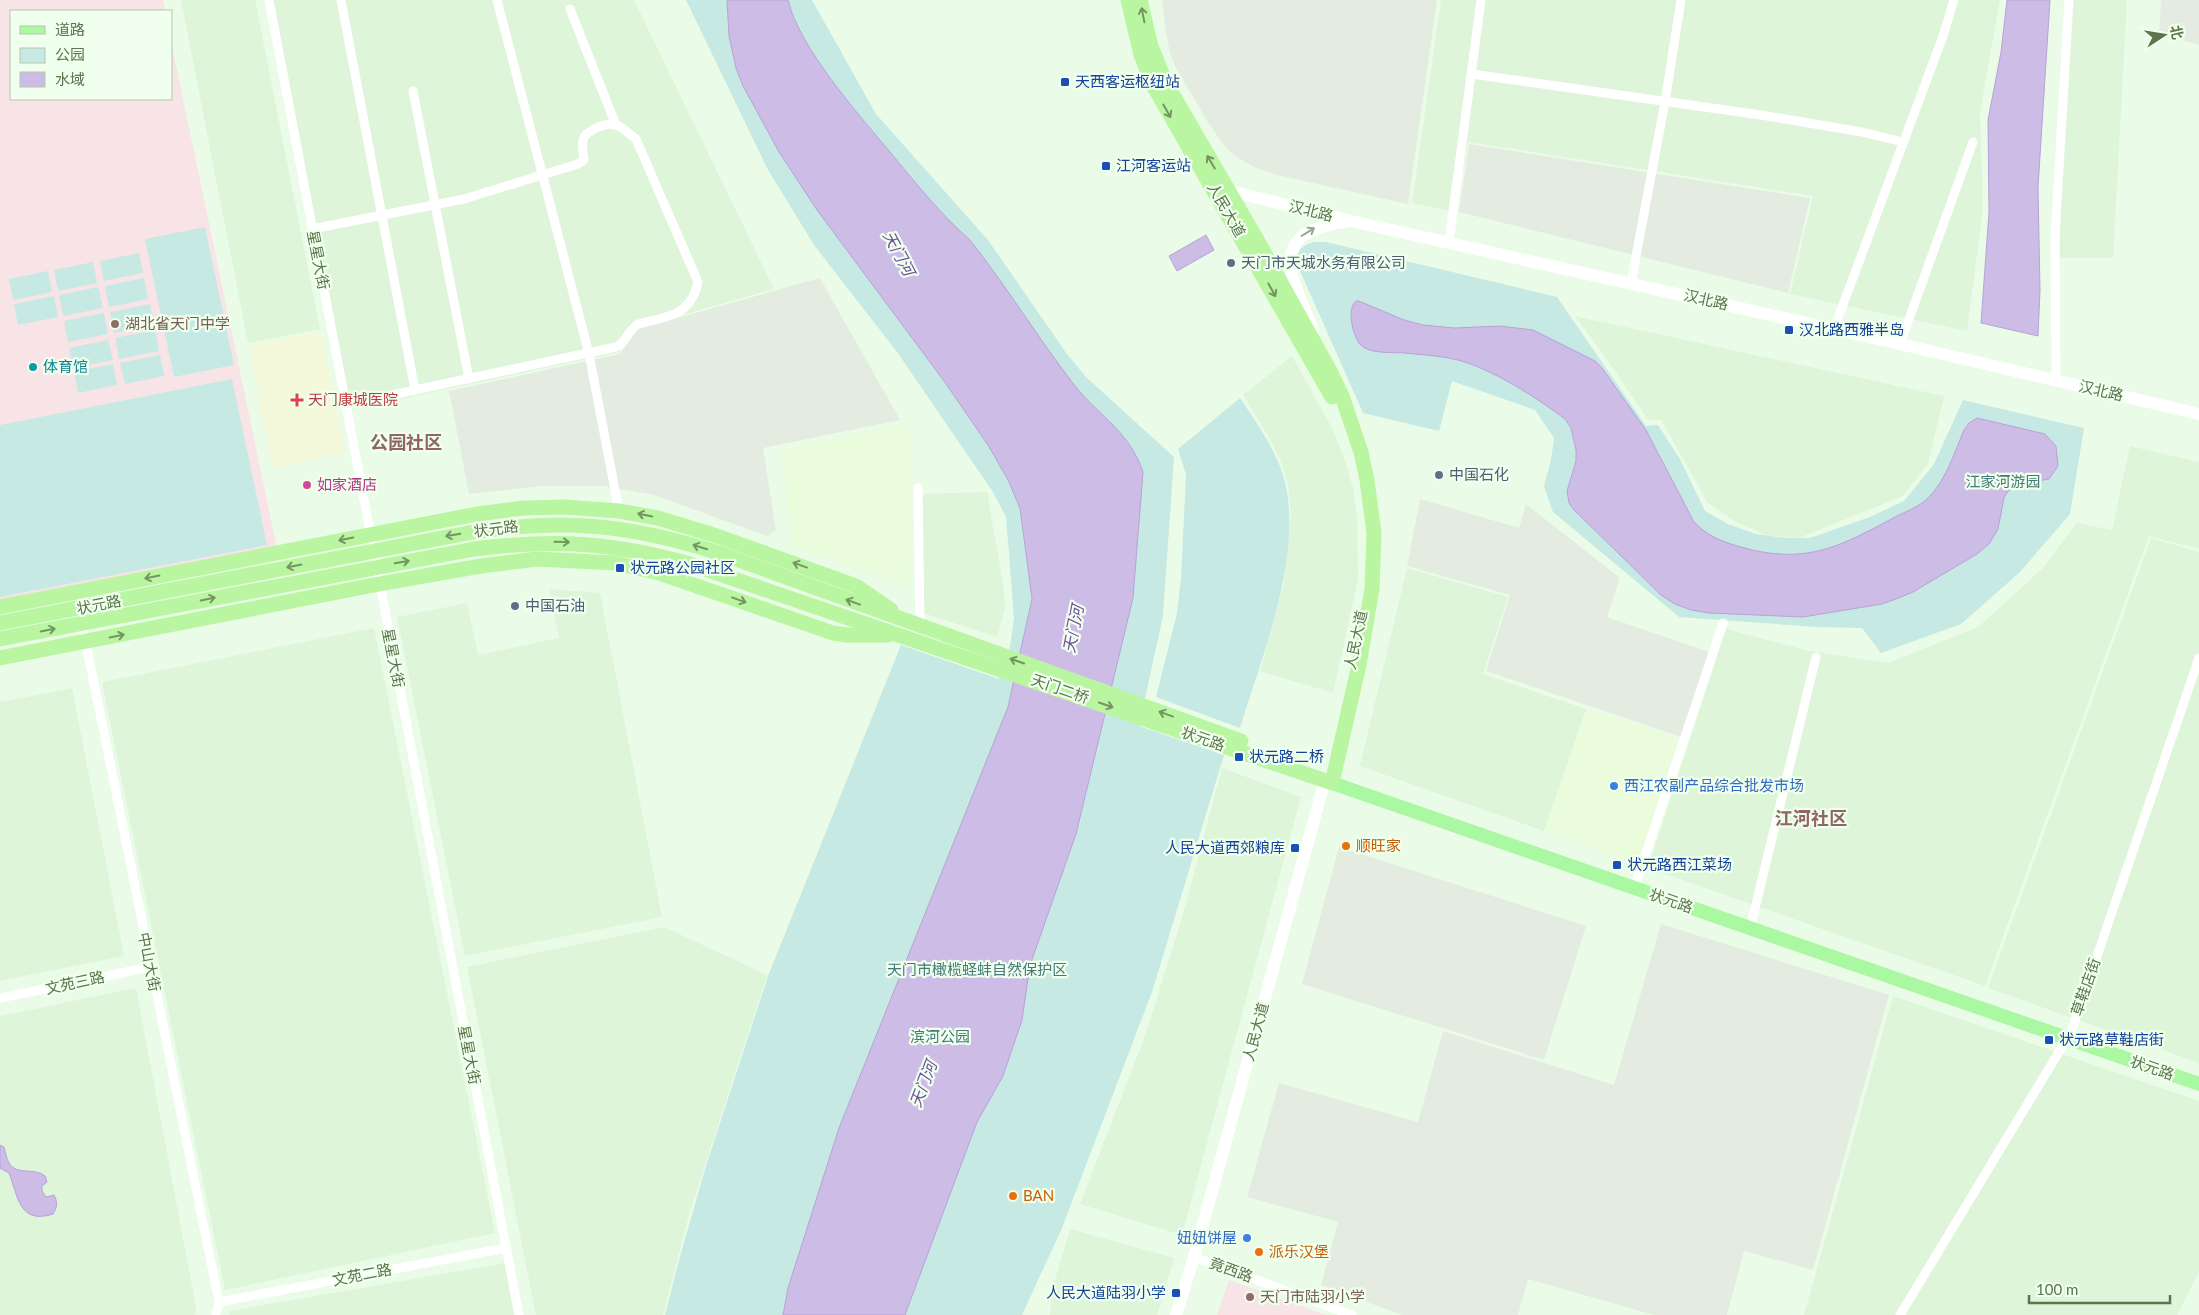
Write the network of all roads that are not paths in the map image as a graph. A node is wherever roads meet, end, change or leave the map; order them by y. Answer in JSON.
{"nodes":[{"id":1,"x":269,"y":0,"type":"edge"},
{"id":2,"x":341,"y":0,"type":"edge"},
{"id":3,"x":498,"y":0,"type":"edge"},
{"id":4,"x":1128,"y":0,"type":"edge"},
{"id":5,"x":1140,"y":0,"type":"edge"},
{"id":6,"x":1481,"y":0,"type":"edge"},
{"id":7,"x":1681,"y":0,"type":"edge"},
{"id":8,"x":1954,"y":0,"type":"edge"},
{"id":9,"x":2069,"y":0,"type":"edge"},
{"id":10,"x":570,"y":10,"type":"dead end"},
{"id":11,"x":1472,"y":74,"type":"junction"},
{"id":12,"x":414,"y":91,"type":"dead end"},
{"id":13,"x":1665,"y":102,"type":"junction"},
{"id":14,"x":616,"y":125,"type":"junction"},
{"id":15,"x":1903,"y":142,"type":"junction"},
{"id":16,"x":1973,"y":142,"type":"dead end"},
{"id":17,"x":543,"y":175,"type":"junction"},
{"id":18,"x":1213,"y":187,"type":"junction"},
{"id":19,"x":1228,"y":190,"type":"junction"},
{"id":20,"x":435,"y":204,"type":"junction"},
{"id":21,"x":382,"y":215,"type":"junction"},
{"id":22,"x":1351,"y":221,"type":"junction"},
{"id":23,"x":312,"y":229,"type":"junction"},
{"id":24,"x":1449,"y":241,"type":"junction"},
{"id":25,"x":1631,"y":283,"type":"junction"},
{"id":26,"x":1834,"y":329,"type":"junction"},
{"id":27,"x":1900,"y":344,"type":"junction"},
{"id":28,"x":589,"y":354,"type":"junction"},
{"id":29,"x":1330,"y":372,"type":"junction"},
{"id":30,"x":469,"y":379,"type":"junction"},
{"id":31,"x":2056,"y":381,"type":"junction"},
{"id":32,"x":415,"y":390,"type":"junction"},
{"id":33,"x":345,"y":405,"type":"junction"},
{"id":34,"x":2199,"y":414,"type":"edge"},
{"id":35,"x":918,"y":488,"type":"dead end"},
{"id":36,"x":542,"y":508,"type":"junction"},
{"id":37,"x":619,"y":511,"type":"junction"},
{"id":38,"x":516,"y":526,"type":"junction"},
{"id":39,"x":370,"y":534,"type":"junction"},
{"id":40,"x":542,"y":542,"type":"junction"},
{"id":41,"x":373,"y":550,"type":"junction"},
{"id":42,"x":452,"y":553,"type":"junction"},
{"id":43,"x":540,"y":559,"type":"junction"},
{"id":44,"x":376,"y":567,"type":"junction"},
{"id":45,"x":468,"y":568,"type":"junction"},
{"id":46,"x":379,"y":584,"type":"junction"},
{"id":47,"x":0,"y":607,"type":"edge"},
{"id":48,"x":80,"y":616,"type":"junction"},
{"id":49,"x":0,"y":623,"type":"edge"},
{"id":50,"x":1723,"y":623,"type":"dead end"},
{"id":51,"x":920,"y":625,"type":"junction"},
{"id":52,"x":901,"y":627,"type":"junction"},
{"id":53,"x":0,"y":639,"type":"edge"},
{"id":54,"x":85,"y":642,"type":"junction"},
{"id":55,"x":979,"y":655,"type":"junction"},
{"id":56,"x":1816,"y":657,"type":"dead end"},
{"id":57,"x":0,"y":658,"type":"edge"},
{"id":58,"x":2199,"y":658,"type":"edge"},
{"id":59,"x":1144,"y":712,"type":"joint"},
{"id":60,"x":1329,"y":778,"type":"junction"},
{"id":61,"x":1637,"y":880,"type":"junction"},
{"id":62,"x":1751,"y":925,"type":"junction"},
{"id":63,"x":150,"y":967,"type":"junction"},
{"id":64,"x":0,"y":998,"type":"edge"},
{"id":65,"x":2069,"y":1035,"type":"junction"},
{"id":66,"x":2199,"y":1075,"type":"edge"},
{"id":67,"x":2199,"y":1084,"type":"edge"},
{"id":68,"x":506,"y":1248,"type":"junction"},
{"id":69,"x":1198,"y":1258,"type":"junction"},
{"id":70,"x":219,"y":1302,"type":"junction"},
{"id":71,"x":216,"y":1315,"type":"edge"},
{"id":72,"x":519,"y":1315,"type":"edge"},
{"id":73,"x":1176,"y":1315,"type":"edge"},
{"id":74,"x":1183,"y":1315,"type":"edge"},
{"id":75,"x":1352,"y":1315,"type":"edge"},
{"id":76,"x":1900,"y":1315,"type":"edge"}],
"edges":[{"from":1,"to":23,"type":"street","name":"星星大街"},
{"from":2,"to":21,"type":"street"},
{"from":3,"to":17,"type":"street"},
{"from":4,"to":18,"type":"highway","name":"人民大道","one_way":true},
{"from":19,"to":5,"type":"highway","name":"人民大道","one_way":true},
{"from":6,"to":11,"type":"street"},
{"from":7,"to":13,"type":"street"},
{"from":8,"to":15,"type":"street"},
{"from":9,"to":31,"type":"street"},
{"from":10,"to":14,"type":"street"},
{"from":11,"to":13,"type":"street"},
{"from":11,"to":24,"type":"street"},
{"from":12,"to":20,"type":"street"},
{"from":13,"to":15,"type":"street"},
{"from":13,"to":25,"type":"street"},
{"from":14,"to":17,"type":"street"},
{"from":14,"to":28,"type":"street"},
{"from":15,"to":26,"type":"street"},
{"from":16,"to":27,"type":"street"},
{"from":17,"to":20,"type":"street"},
{"from":17,"to":28,"type":"street"},
{"from":18,"to":19,"type":"main road","name":"汉北路"},
{"from":18,"to":60,"type":"highway","name":"人民大道","one_way":true},
{"from":19,"to":22,"type":"main road","name":"汉北路"},
{"from":19,"to":29,"type":"highway","name":"人民大道"},
{"from":20,"to":21,"type":"street"},
{"from":20,"to":30,"type":"street"},
{"from":21,"to":23,"type":"street"},
{"from":21,"to":32,"type":"street"},
{"from":22,"to":24,"type":"main road","name":"汉北路"},
{"from":29,"to":22,"type":"main road","one_way":true},
{"from":23,"to":33,"type":"street","name":"星星大街"},
{"from":24,"to":25,"type":"main road","name":"汉北路"},
{"from":25,"to":26,"type":"main road","name":"汉北路"},
{"from":26,"to":27,"type":"main road","name":"汉北路"},
{"from":27,"to":31,"type":"main road","name":"汉北路"},
{"from":28,"to":30,"type":"street"},
{"from":28,"to":37,"type":"street"},
{"from":29,"to":60,"type":"highway","name":"人民大道"},
{"from":30,"to":32,"type":"street"},
{"from":31,"to":34,"type":"main road","name":"汉北路"},
{"from":32,"to":33,"type":"street"},
{"from":33,"to":39,"type":"street","name":"星星大街"},
{"from":35,"to":51,"type":"street"},
{"from":36,"to":37,"type":"highway"},
{"from":36,"to":38,"type":"highway"},
{"from":36,"to":39,"type":"highway"},
{"from":52,"to":37,"type":"highway","one_way":true},
{"from":38,"to":41,"type":"highway","name":"状元路","one_way":true},
{"from":52,"to":38,"type":"highway","name":"状元路","one_way":true},
{"from":39,"to":41,"type":"street","name":"星星大街"},
{"from":39,"to":47,"type":"highway","one_way":true},
{"from":40,"to":42,"type":"highway","name":"状元路"},
{"from":40,"to":43,"type":"highway"},
{"from":40,"to":52,"type":"highway","name":"状元路","one_way":true},
{"from":41,"to":44,"type":"street","name":"星星大街"},
{"from":41,"to":48,"type":"highway","name":"状元路","one_way":true},
{"from":44,"to":42,"type":"highway","name":"状元路","one_way":true},
{"from":42,"to":45,"type":"highway"},
{"from":43,"to":45,"type":"highway"},
{"from":43,"to":52,"type":"highway","one_way":true},
{"from":44,"to":46,"type":"street","name":"星星大街"},
{"from":48,"to":44,"type":"highway","name":"状元路","one_way":true},
{"from":45,"to":46,"type":"highway"},
{"from":54,"to":46,"type":"highway","one_way":true},
{"from":46,"to":68,"type":"street","name":"星星大街"},
{"from":48,"to":49,"type":"highway","name":"状元路"},
{"from":53,"to":48,"type":"highway","name":"状元路","one_way":true},
{"from":48,"to":54,"type":"street","name":"中山大街"},
{"from":50,"to":61,"type":"street"},
{"from":51,"to":52,"type":"highway","name":"状元路"},
{"from":51,"to":55,"type":"highway","name":"状元路"},
{"from":52,"to":55,"type":"highway","name":"状元路"},
{"from":54,"to":57,"type":"highway"},
{"from":54,"to":63,"type":"street","name":"中山大街"},
{"from":55,"to":59,"type":"highway","name":"天门二桥"},
{"from":56,"to":62,"type":"street"},
{"from":58,"to":65,"type":"street","name":"草鞋店街"},
{"from":59,"to":60,"type":"highway","name":"状元路"},
{"from":60,"to":61,"type":"main road","name":"状元路"},
{"from":60,"to":62,"type":"main road","name":"状元路"},
{"from":60,"to":69,"type":"main road","name":"人民大道"},
{"from":61,"to":62,"type":"main road","name":"状元路"},
{"from":62,"to":65,"type":"main road","name":"状元路"},
{"from":63,"to":64,"type":"street","name":"文苑三路"},
{"from":63,"to":70,"type":"street","name":"中山大街"},
{"from":65,"to":66,"type":"main road","name":"状元路"},
{"from":65,"to":67,"type":"main road","name":"状元路"},
{"from":65,"to":76,"type":"street","name":"草鞋店街"},
{"from":68,"to":70,"type":"street","name":"文苑二路"},
{"from":68,"to":72,"type":"street","name":"星星大街"},
{"from":69,"to":73,"type":"main road","name":"人民大道"},
{"from":69,"to":74,"type":"main road","name":"人民大道"},
{"from":69,"to":75,"type":"street","name":"竟西路"},
{"from":70,"to":71,"type":"street","name":"中山大街"}]}
